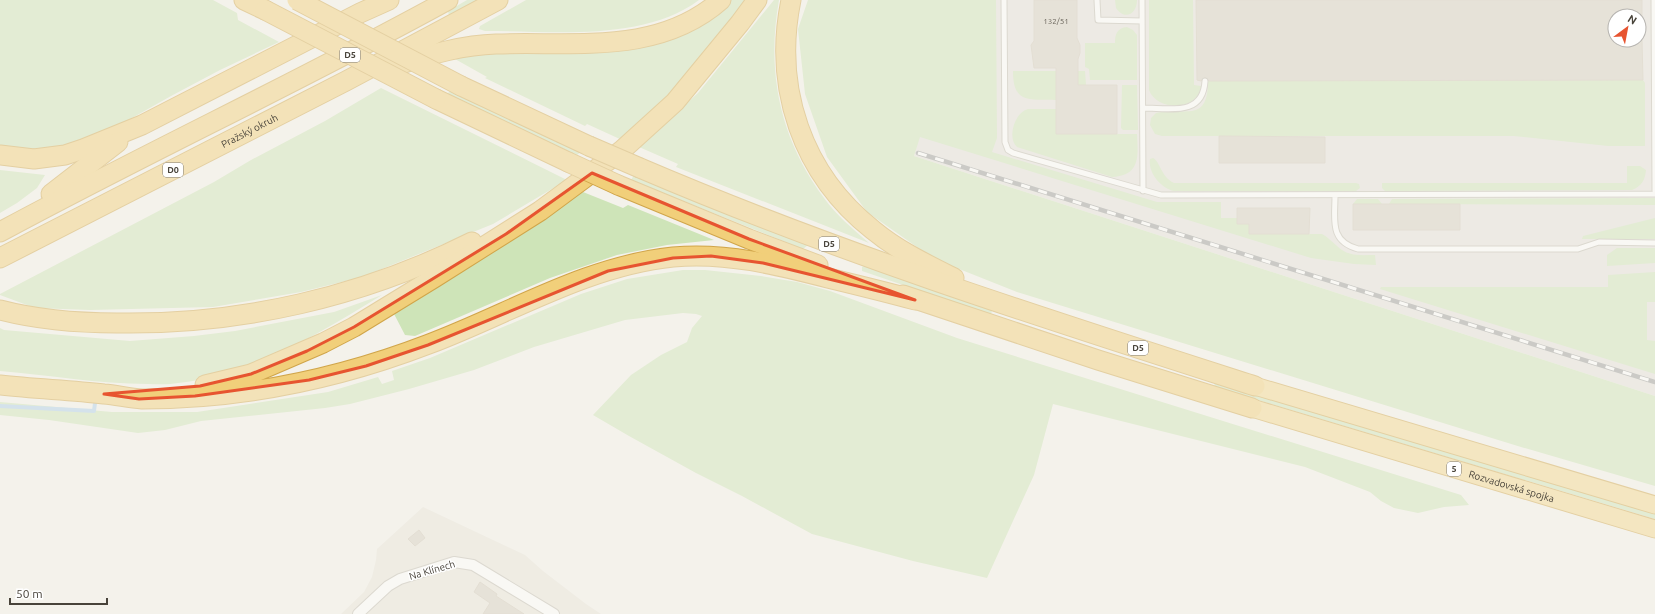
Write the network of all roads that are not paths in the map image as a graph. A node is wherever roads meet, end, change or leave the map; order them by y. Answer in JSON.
{"nodes":[{"id":1,"x":244,"y":0,"type":"edge"},
{"id":2,"x":248,"y":0,"type":"edge"},
{"id":3,"x":297,"y":0,"type":"edge"},
{"id":4,"x":321,"y":0,"type":"edge"},
{"id":5,"x":382,"y":0,"type":"edge"},
{"id":6,"x":388,"y":0,"type":"edge"},
{"id":7,"x":448,"y":0,"type":"edge"},
{"id":8,"x":498,"y":0,"type":"edge"},
{"id":9,"x":721,"y":0,"type":"edge"},
{"id":10,"x":757,"y":0,"type":"edge"},
{"id":11,"x":791,"y":0,"type":"edge"},
{"id":12,"x":1004,"y":0,"type":"edge"},
{"id":13,"x":1097,"y":0,"type":"edge"},
{"id":14,"x":1142,"y":0,"type":"edge"},
{"id":15,"x":1654,"y":0,"type":"edge"},
{"id":16,"x":265,"y":10,"type":"junction"},
{"id":17,"x":360,"y":13,"type":"junction"},
{"id":18,"x":1142,"y":21,"type":"junction"},
{"id":19,"x":386,"y":48,"type":"junction"},
{"id":20,"x":346,"y":81,"type":"junction"},
{"id":21,"x":1205,"y":81,"type":"dead end"},
{"id":22,"x":1143,"y":108,"type":"junction"},
{"id":23,"x":142,"y":125,"type":"junction"},
{"id":24,"x":0,"y":155,"type":"edge"},
{"id":25,"x":575,"y":186,"type":"junction"},
{"id":26,"x":1143,"y":191,"type":"junction"},
{"id":27,"x":1655,"y":191,"type":"edge"},
{"id":28,"x":1655,"y":194,"type":"edge"},
{"id":29,"x":1335,"y":196,"type":"junction"},
{"id":30,"x":5,"y":229,"type":"edge"},
{"id":31,"x":1655,"y":243,"type":"edge"},
{"id":32,"x":0,"y":258,"type":"edge"},
{"id":33,"x":915,"y":300,"type":"junction"},
{"id":34,"x":5,"y":311,"type":"edge"},
{"id":35,"x":1021,"y":311,"type":"junction"},
{"id":36,"x":1101,"y":349,"type":"junction"},
{"id":37,"x":0,"y":386,"type":"edge"},
{"id":38,"x":1255,"y":386,"type":"joint"},
{"id":39,"x":104,"y":394,"type":"junction"},
{"id":40,"x":1252,"y":408,"type":"joint"},
{"id":41,"x":1655,"y":505,"type":"edge"},
{"id":42,"x":1655,"y":529,"type":"edge"},
{"id":43,"x":358,"y":614,"type":"edge"},
{"id":44,"x":554,"y":614,"type":"edge"}],
"edges":[{"from":1,"to":16,"type":"highway"},
{"from":2,"to":16,"type":"highway","number":"D5"},
{"from":3,"to":19,"type":"highway","number":"D5","bridge":true},
{"from":4,"to":19,"type":"highway","bridge":true},
{"from":5,"to":17,"type":"highway"},
{"from":6,"to":17,"type":"highway"},
{"from":7,"to":30,"type":"highway","number":"D0"},
{"from":8,"to":20,"type":"highway","name":"Pražský okruh","number":"D0"},
{"from":9,"to":20,"type":"highway"},
{"from":10,"to":25,"type":"highway"},
{"from":11,"to":35,"type":"highway"},
{"from":12,"to":26,"type":"lane"},
{"from":13,"to":18,"type":"lane"},
{"from":14,"to":18,"type":"lane"},
{"from":15,"to":27,"type":"lane"},
{"from":16,"to":33,"type":"highway","number":"D5","bridge":true},
{"from":17,"to":23,"type":"highway"},
{"from":18,"to":22,"type":"lane"},
{"from":19,"to":35,"type":"highway","number":"D5","bridge":true},
{"from":20,"to":32,"type":"highway","name":"Pražský okruh","number":"D0"},
{"from":21,"to":22,"type":"lane"},
{"from":22,"to":26,"type":"lane"},
{"from":23,"to":24,"type":"highway"},
{"from":23,"to":30,"type":"highway"},
{"from":25,"to":34,"type":"highway"},
{"from":25,"to":39,"type":"highway"},
{"from":26,"to":29,"type":"lane"},
{"from":28,"to":29,"type":"lane"},
{"from":29,"to":31,"type":"lane"},
{"from":33,"to":36,"type":"highway","number":"D5"},
{"from":33,"to":39,"type":"highway"},
{"from":35,"to":36,"type":"highway","number":"D5"},
{"from":36,"to":38,"type":"highway","number":"D5"},
{"from":36,"to":40,"type":"highway","number":"D5"},
{"from":37,"to":39,"type":"highway"},
{"from":38,"to":41,"type":"highway","number":"5"},
{"from":40,"to":42,"type":"highway","name":"Rozvadovská spojka","number":"5"},
{"from":43,"to":44,"type":"street","name":"Na Klínech"}]}
